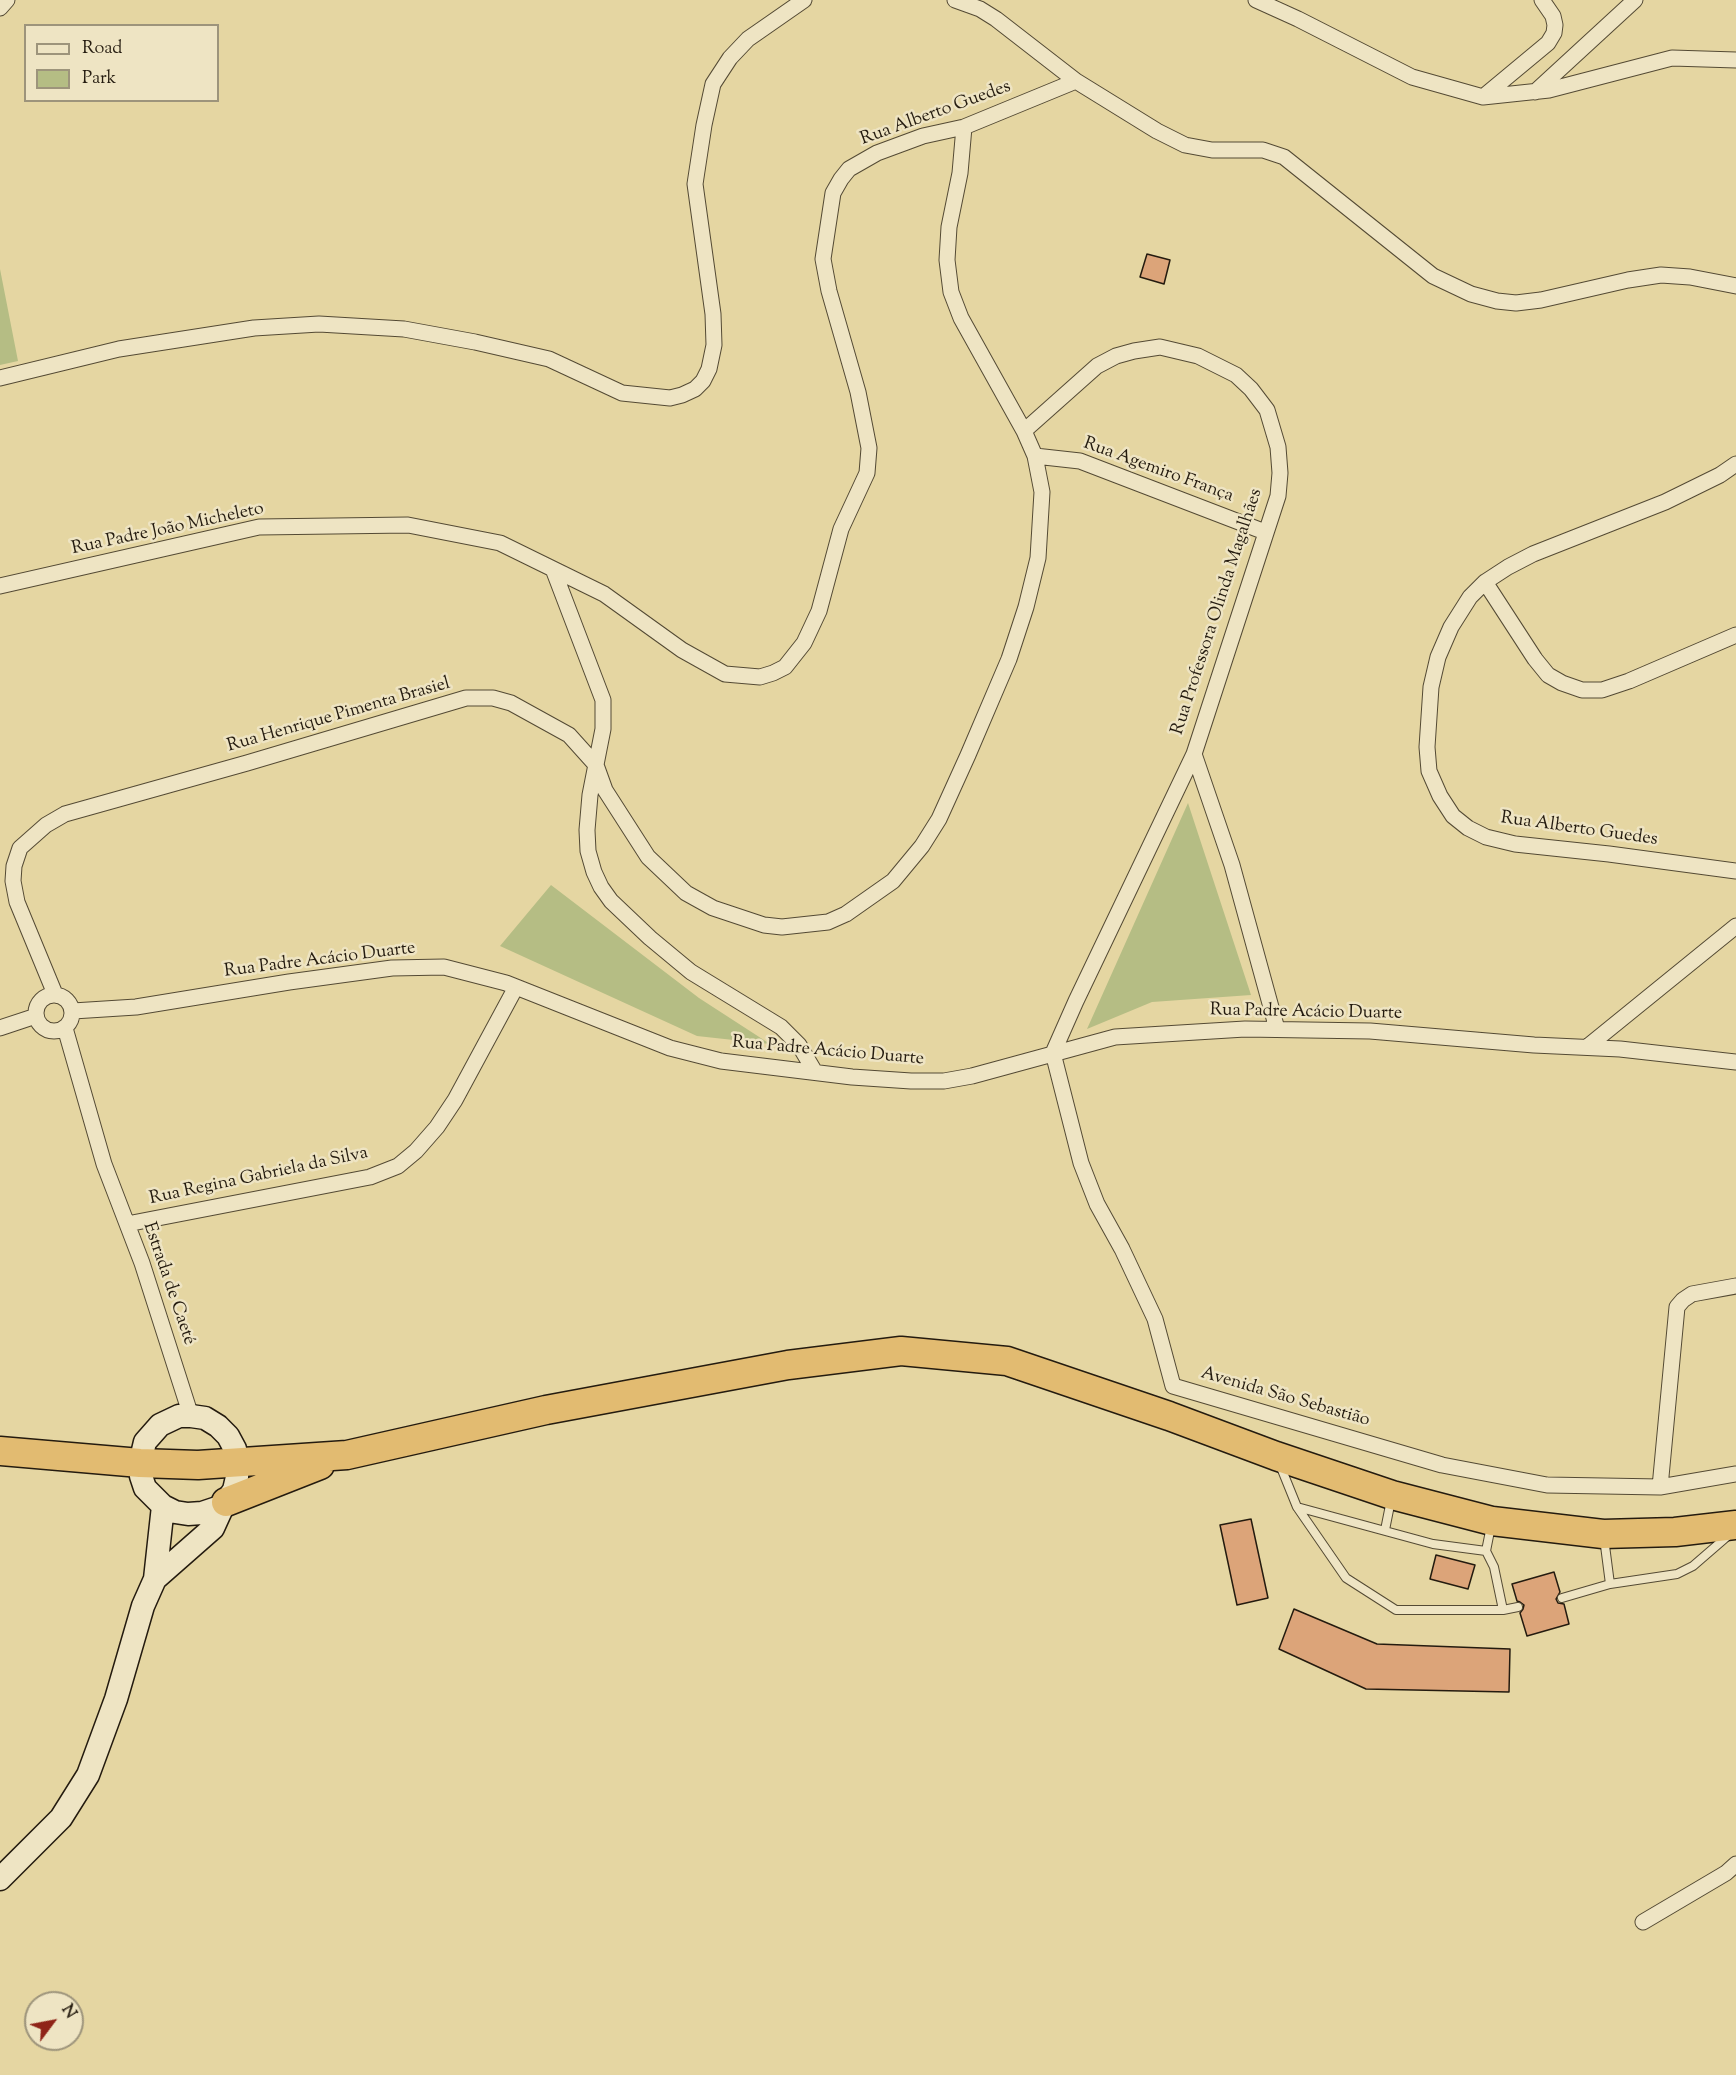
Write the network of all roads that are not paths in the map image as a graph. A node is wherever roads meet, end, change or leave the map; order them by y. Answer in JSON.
{"nodes":[{"id":1,"x":7,"y":0,"type":"edge"},
{"id":2,"x":804,"y":0,"type":"edge"},
{"id":3,"x":955,"y":0,"type":"edge"},
{"id":4,"x":1256,"y":0,"type":"edge"},
{"id":5,"x":1542,"y":0,"type":"edge"},
{"id":6,"x":1635,"y":0,"type":"edge"},
{"id":7,"x":0,"y":9,"type":"edge"},
{"id":8,"x":1736,"y":60,"type":"edge"},
{"id":9,"x":1076,"y":81,"type":"junction"},
{"id":10,"x":1535,"y":92,"type":"junction"},
{"id":11,"x":1483,"y":97,"type":"junction"},
{"id":12,"x":964,"y":127,"type":"junction"},
{"id":13,"x":1736,"y":286,"type":"edge"},
{"id":14,"x":0,"y":378,"type":"edge"},
{"id":15,"x":1024,"y":431,"type":"junction"},
{"id":16,"x":1035,"y":456,"type":"junction"},
{"id":17,"x":1736,"y":464,"type":"edge"},
{"id":18,"x":1265,"y":532,"type":"junction"},
{"id":19,"x":553,"y":569,"type":"junction"},
{"id":20,"x":1485,"y":582,"type":"junction"},
{"id":21,"x":0,"y":586,"type":"edge"},
{"id":22,"x":604,"y":594,"type":"joint"},
{"id":23,"x":1736,"y":635,"type":"edge"},
{"id":24,"x":1194,"y":754,"type":"junction"},
{"id":25,"x":596,"y":765,"type":"junction"},
{"id":26,"x":1736,"y":871,"type":"edge"},
{"id":27,"x":1736,"y":926,"type":"edge"},
{"id":28,"x":516,"y":987,"type":"junction"},
{"id":29,"x":55,"y":994,"type":"junction"},
{"id":30,"x":73,"y":1011,"type":"junction"},
{"id":31,"x":36,"y":1016,"type":"junction"},
{"id":32,"x":0,"y":1028,"type":"edge"},
{"id":33,"x":65,"y":1028,"type":"junction"},
{"id":34,"x":1277,"y":1029,"type":"junction"},
{"id":35,"x":1587,"y":1047,"type":"junction"},
{"id":36,"x":1053,"y":1053,"type":"junction"},
{"id":37,"x":1736,"y":1062,"type":"edge"},
{"id":38,"x":815,"y":1072,"type":"junction"},
{"id":39,"x":127,"y":1224,"type":"junction"},
{"id":40,"x":1736,"y":1286,"type":"edge"},
{"id":41,"x":1173,"y":1386,"type":"junction"},
{"id":42,"x":191,"y":1416,"type":"junction"},
{"id":43,"x":1169,"y":1416,"type":"junction"},
{"id":44,"x":0,"y":1451,"type":"edge"},
{"id":45,"x":347,"y":1455,"type":"junction"},
{"id":46,"x":1276,"y":1456,"type":"junction"},
{"id":47,"x":140,"y":1463,"type":"junction"},
{"id":48,"x":238,"y":1463,"type":"junction"},
{"id":49,"x":1736,"y":1474,"type":"edge"},
{"id":50,"x":1660,"y":1487,"type":"junction"},
{"id":51,"x":1392,"y":1495,"type":"junction"},
{"id":52,"x":225,"y":1504,"type":"junction"},
{"id":53,"x":163,"y":1506,"type":"junction"},
{"id":54,"x":1297,"y":1507,"type":"junction"},
{"id":55,"x":1492,"y":1521,"type":"junction"},
{"id":56,"x":1736,"y":1527,"type":"edge"},
{"id":57,"x":1385,"y":1530,"type":"junction"},
{"id":58,"x":1603,"y":1534,"type":"junction"},
{"id":59,"x":1486,"y":1551,"type":"junction"},
{"id":60,"x":155,"y":1579,"type":"junction"},
{"id":61,"x":1610,"y":1584,"type":"junction"},
{"id":62,"x":1562,"y":1598,"type":"dead end"},
{"id":63,"x":1518,"y":1607,"type":"dead end"},
{"id":64,"x":1503,"y":1610,"type":"junction"},
{"id":65,"x":1736,"y":1864,"type":"edge"},
{"id":66,"x":0,"y":1879,"type":"edge"},
{"id":67,"x":1643,"y":1922,"type":"dead end"}],
"edges":[{"from":1,"to":7,"type":"street"},
{"from":2,"to":14,"type":"street"},
{"from":3,"to":9,"type":"street"},
{"from":4,"to":11,"type":"street"},
{"from":5,"to":11,"type":"street"},
{"from":6,"to":10,"type":"street"},
{"from":8,"to":10,"type":"street"},
{"from":9,"to":12,"type":"street","name":"Rua Alberto Guedes"},
{"from":9,"to":13,"type":"street"},
{"from":10,"to":11,"type":"street"},
{"from":12,"to":15,"type":"street","name":"Rua Henrique Pimenta Brasiel"},
{"from":12,"to":22,"type":"street","name":"Rua Alberto Guedes"},
{"from":15,"to":16,"type":"street","name":"Rua Henrique Pimenta Brasiel"},
{"from":15,"to":18,"type":"street","name":"Rua Professora Olinda Magalhães"},
{"from":16,"to":18,"type":"street","name":"Rua Agemiro França"},
{"from":16,"to":25,"type":"street","name":"Rua Henrique Pimenta Brasiel"},
{"from":17,"to":20,"type":"street","name":"Rua Alberto Guedes"},
{"from":18,"to":24,"type":"street","name":"Rua Professora Olinda Magalhães"},
{"from":19,"to":21,"type":"street","name":"Rua Padre João Micheleto"},
{"from":19,"to":22,"type":"street","name":"Rua Padre João Micheleto"},
{"from":19,"to":25,"type":"street"},
{"from":20,"to":23,"type":"street"},
{"from":20,"to":26,"type":"street","name":"Rua Alberto Guedes"},
{"from":24,"to":34,"type":"street"},
{"from":24,"to":36,"type":"street","name":"Rua Professora Olinda Magalhães"},
{"from":25,"to":29,"type":"street","name":"Rua Henrique Pimenta Brasiel"},
{"from":25,"to":38,"type":"street"},
{"from":27,"to":35,"type":"street"},
{"from":28,"to":30,"type":"street","name":"Rua Padre Acácio Duarte"},
{"from":28,"to":38,"type":"street","name":"Rua Padre Acácio Duarte"},
{"from":28,"to":39,"type":"street","name":"Rua Regina Gabriela da Silva"},
{"from":29,"to":30,"type":"street"},
{"from":29,"to":31,"type":"street"},
{"from":30,"to":33,"type":"street"},
{"from":31,"to":32,"type":"street"},
{"from":31,"to":33,"type":"street"},
{"from":33,"to":39,"type":"street","name":"Estrada de Caeté"},
{"from":34,"to":35,"type":"street","name":"Rua Padre Acácio Duarte"},
{"from":34,"to":36,"type":"street","name":"Rua Padre Acácio Duarte"},
{"from":35,"to":37,"type":"street","name":"Rua Padre Acácio Duarte"},
{"from":36,"to":38,"type":"street","name":"Rua Padre Acácio Duarte"},
{"from":36,"to":41,"type":"street","name":"Avenida São Sebastião"},
{"from":39,"to":42,"type":"street","name":"Estrada de Caeté"},
{"from":40,"to":50,"type":"street"},
{"from":41,"to":43,"type":"street"},
{"from":41,"to":50,"type":"street","name":"Avenida São Sebastião"},
{"from":42,"to":47,"type":"street"},
{"from":42,"to":48,"type":"street"},
{"from":43,"to":45,"type":"highway"},
{"from":43,"to":46,"type":"highway"},
{"from":44,"to":47,"type":"highway"},
{"from":45,"to":48,"type":"highway"},
{"from":45,"to":52,"type":"highway"},
{"from":46,"to":51,"type":"highway"},
{"from":46,"to":54,"type":"lane"},
{"from":47,"to":48,"type":"highway"},
{"from":47,"to":53,"type":"street"},
{"from":48,"to":52,"type":"street"},
{"from":49,"to":50,"type":"street","name":"Avenida São Sebastião"},
{"from":51,"to":55,"type":"highway"},
{"from":51,"to":57,"type":"lane"},
{"from":52,"to":53,"type":"street"},
{"from":52,"to":60,"type":"street"},
{"from":53,"to":60,"type":"street"},
{"from":54,"to":57,"type":"lane"},
{"from":54,"to":64,"type":"lane"},
{"from":55,"to":58,"type":"highway"},
{"from":55,"to":59,"type":"lane"},
{"from":56,"to":58,"type":"highway"},
{"from":56,"to":61,"type":"lane"},
{"from":57,"to":59,"type":"lane"},
{"from":58,"to":61,"type":"lane"},
{"from":59,"to":64,"type":"lane"},
{"from":60,"to":66,"type":"street"},
{"from":61,"to":62,"type":"lane"},
{"from":63,"to":64,"type":"lane"},
{"from":65,"to":67,"type":"street"}]}
